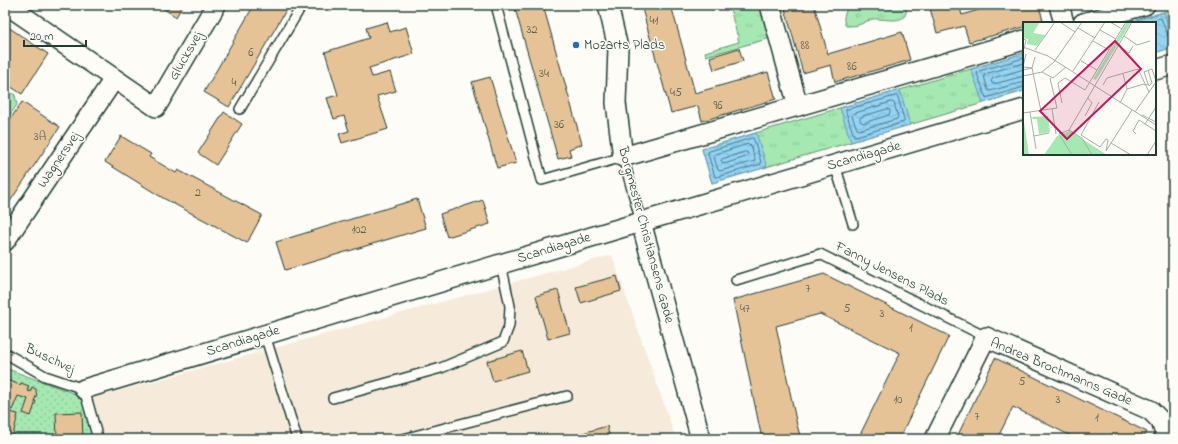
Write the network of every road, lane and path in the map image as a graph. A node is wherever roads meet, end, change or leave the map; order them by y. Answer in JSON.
{"nodes":[{"id":1,"x":8,"y":5,"type":"edge"},
{"id":2,"x":216,"y":5,"type":"edge"},
{"id":3,"x":302,"y":5,"type":"edge"},
{"id":4,"x":496,"y":5,"type":"edge"},
{"id":5,"x":608,"y":5,"type":"edge"},
{"id":6,"x":770,"y":5,"type":"edge"},
{"id":7,"x":1059,"y":5,"type":"edge"},
{"id":8,"x":1145,"y":5,"type":"edge"},
{"id":9,"x":1064,"y":22,"type":"edge"},
{"id":10,"x":1086,"y":22,"type":"edge"},
{"id":11,"x":1023,"y":40,"type":"edge"},
{"id":12,"x":1173,"y":65,"type":"edge"},
{"id":13,"x":1156,"y":70,"type":"edge"},
{"id":14,"x":114,"y":79,"type":"junction"},
{"id":15,"x":798,"y":106,"type":"junction"},
{"id":16,"x":1023,"y":109,"type":"edge"},
{"id":17,"x":240,"y":110,"type":"dead end"},
{"id":18,"x":623,"y":157,"type":"junction"},
{"id":19,"x":835,"y":165,"type":"junction"},
{"id":20,"x":641,"y":222,"type":"junction"},
{"id":21,"x":853,"y":224,"type":"dead end"},
{"id":22,"x":5,"y":241,"type":"edge"},
{"id":23,"x":501,"y":264,"type":"junction"},
{"id":24,"x":736,"y":280,"type":"dead end"},
{"id":25,"x":265,"y":335,"type":"junction"},
{"id":26,"x":986,"y":337,"type":"junction"},
{"id":27,"x":5,"y":353,"type":"edge"},
{"id":28,"x":84,"y":389,"type":"junction"},
{"id":29,"x":567,"y":396,"type":"dead end"},
{"id":30,"x":334,"y":398,"type":"dead end"},
{"id":31,"x":98,"y":439,"type":"edge"},
{"id":32,"x":297,"y":439,"type":"edge"},
{"id":33,"x":403,"y":439,"type":"edge"},
{"id":34,"x":701,"y":439,"type":"edge"},
{"id":35,"x":935,"y":439,"type":"edge"},
{"id":36,"x":1163,"y":439,"type":"edge"}],
"edges":[{"from":1,"to":14,"type":"street"},
{"from":2,"to":14,"type":"street","name":"Glucksvej"},
{"from":3,"to":17,"type":"lane"},
{"from":4,"to":18,"type":"lane"},
{"from":5,"to":18,"type":"street","name":"Borgmester Christiansens Gade"},
{"from":6,"to":15,"type":"street"},
{"from":7,"to":9,"type":"street"},
{"from":8,"to":10,"type":"street"},
{"from":11,"to":15,"type":"street"},
{"from":12,"to":13,"type":"street"},
{"from":14,"to":22,"type":"street","name":"Wagnersvej"},
{"from":15,"to":18,"type":"street"},
{"from":16,"to":19,"type":"street","name":"Scandiagade"},
{"from":18,"to":20,"type":"lane","name":"Borgmester Christiansens Gade"},
{"from":19,"to":20,"type":"street","name":"Scandiagade"},
{"from":19,"to":21,"type":"lane"},
{"from":20,"to":23,"type":"street","name":"Scandiagade"},
{"from":20,"to":34,"type":"street","name":"Borgmester Christiansens Gade"},
{"from":23,"to":25,"type":"street","name":"Scandiagade"},
{"from":23,"to":30,"type":"lane"},
{"from":24,"to":26,"type":"lane","name":"Fanny Jensens Plads"},
{"from":25,"to":28,"type":"street","name":"Scandiagade"},
{"from":25,"to":32,"type":"lane"},
{"from":26,"to":35,"type":"street","name":"Andrea Brochmanns Gade"},
{"from":26,"to":36,"type":"street","name":"Andrea Brochmanns Gade"},
{"from":27,"to":28,"type":"lane","name":"Buschvej"},
{"from":28,"to":31,"type":"lane"},
{"from":29,"to":33,"type":"lane"}]}
